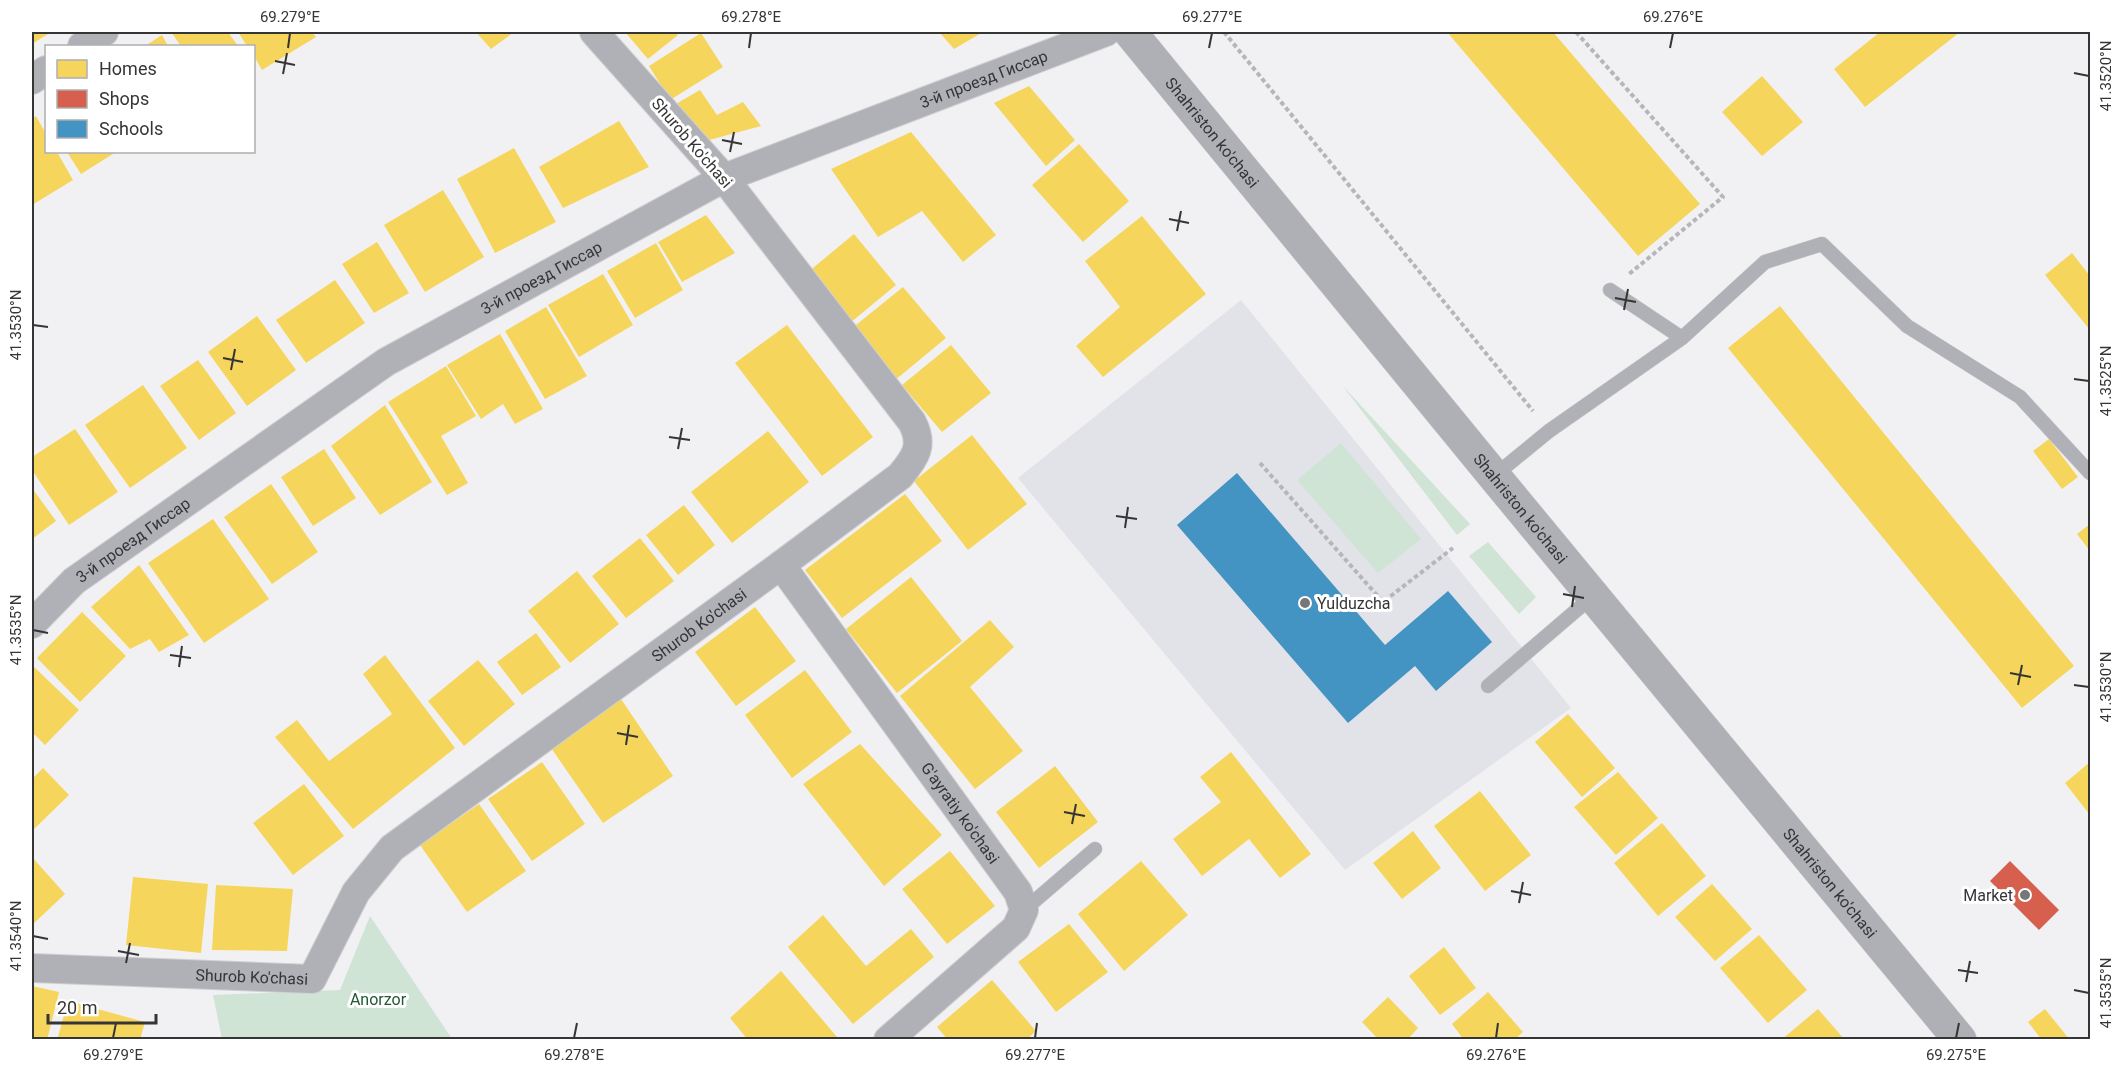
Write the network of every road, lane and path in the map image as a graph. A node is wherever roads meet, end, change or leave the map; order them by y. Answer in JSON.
{"nodes":[{"id":1,"x":104,"y":32,"type":"edge"},
{"id":2,"x":594,"y":32,"type":"edge"},
{"id":3,"x":1106,"y":32,"type":"edge"},
{"id":4,"x":1130,"y":32,"type":"edge"},
{"id":5,"x":1224,"y":32,"type":"edge"},
{"id":6,"x":1576,"y":32,"type":"edge"},
{"id":7,"x":84,"y":45,"type":"edge"},
{"id":8,"x":45,"y":71,"type":"edge"},
{"id":9,"x":32,"y":80,"type":"edge"},
{"id":10,"x":724,"y":178,"type":"junction"},
{"id":11,"x":1610,"y":290,"type":"joint"},
{"id":12,"x":1682,"y":338,"type":"junction"},
{"id":13,"x":1549,"y":430,"type":"junction"},
{"id":14,"x":1260,"y":463,"type":"dead end"},
{"id":15,"x":2091,"y":472,"type":"edge"},
{"id":16,"x":1494,"y":476,"type":"junction"},
{"id":17,"x":1453,"y":548,"type":"dead end"},
{"id":18,"x":781,"y":565,"type":"junction"},
{"id":19,"x":1593,"y":596,"type":"junction"},
{"id":20,"x":32,"y":624,"type":"edge"},
{"id":21,"x":1488,"y":686,"type":"dead end"},
{"id":22,"x":1095,"y":849,"type":"dead end"},
{"id":23,"x":1024,"y":910,"type":"junction"},
{"id":24,"x":32,"y":968,"type":"edge"},
{"id":25,"x":888,"y":1040,"type":"edge"},
{"id":26,"x":1960,"y":1040,"type":"edge"}],
"edges":[{"from":1,"to":7,"type":"street"},
{"from":2,"to":10,"type":"street","name":"Shurob Ko'chasi"},
{"from":3,"to":10,"type":"street","name":"3-й проезд Гиссар"},
{"from":4,"to":16,"type":"main road","name":"Shahriston ko'chasi"},
{"from":5,"to":13,"type":"path"},
{"from":6,"to":11,"type":"path"},
{"from":8,"to":9,"type":"street"},
{"from":10,"to":18,"type":"street","name":"Shurob Ko'chasi"},
{"from":10,"to":20,"type":"street","name":"3-й проезд Гиссар"},
{"from":11,"to":12,"type":"lane"},
{"from":12,"to":13,"type":"lane"},
{"from":12,"to":15,"type":"lane"},
{"from":13,"to":16,"type":"lane"},
{"from":14,"to":17,"type":"path"},
{"from":16,"to":19,"type":"main road","name":"Shahriston ko'chasi"},
{"from":18,"to":23,"type":"street","name":"G'ayratiy ko'chasi"},
{"from":18,"to":24,"type":"street","name":"Shurob Ko'chasi"},
{"from":19,"to":21,"type":"lane"},
{"from":19,"to":26,"type":"main road","name":"Shahriston ko'chasi"},
{"from":22,"to":23,"type":"lane"},
{"from":23,"to":25,"type":"street"}]}
